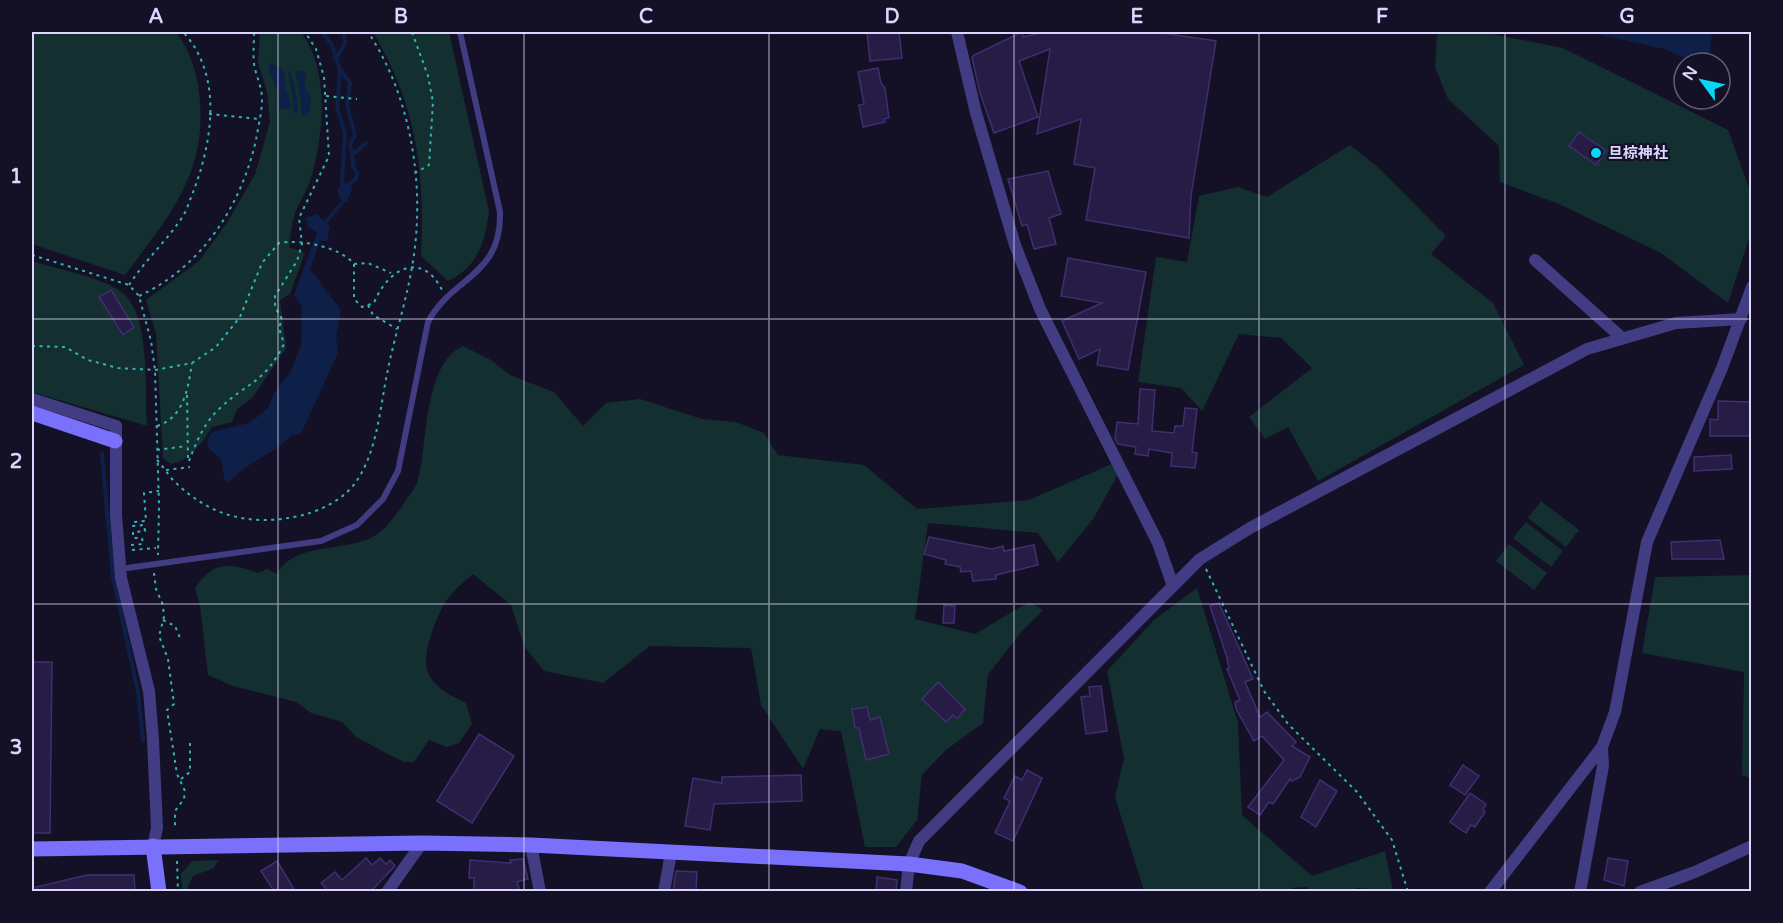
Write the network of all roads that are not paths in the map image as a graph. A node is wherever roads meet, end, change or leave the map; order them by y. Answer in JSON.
{"nodes":[{"id":1,"x":460,"y":32,"type":"edge"},
{"id":2,"x":957,"y":32,"type":"edge"},
{"id":3,"x":1535,"y":260,"type":"dead end"},
{"id":4,"x":1752,"y":287,"type":"edge"},
{"id":5,"x":1741,"y":319,"type":"junction"},
{"id":6,"x":1622,"y":338,"type":"junction"},
{"id":7,"x":32,"y":399,"type":"edge"},
{"id":8,"x":32,"y":412,"type":"edge"},
{"id":9,"x":115,"y":441,"type":"junction"},
{"id":10,"x":120,"y":569,"type":"junction"},
{"id":11,"x":1173,"y":585,"type":"junction"},
{"id":12,"x":1602,"y":747,"type":"junction"},
{"id":13,"x":422,"y":843,"type":"junction"},
{"id":14,"x":531,"y":845,"type":"junction"},
{"id":15,"x":153,"y":846,"type":"junction"},
{"id":16,"x":1752,"y":846,"type":"edge"},
{"id":17,"x":32,"y":849,"type":"edge"},
{"id":18,"x":671,"y":853,"type":"junction"},
{"id":19,"x":909,"y":864,"type":"junction"},
{"id":20,"x":159,"y":891,"type":"edge"},
{"id":21,"x":387,"y":891,"type":"edge"},
{"id":22,"x":540,"y":891,"type":"edge"},
{"id":23,"x":664,"y":891,"type":"edge"},
{"id":24,"x":906,"y":891,"type":"edge"},
{"id":25,"x":1020,"y":891,"type":"edge"},
{"id":26,"x":1490,"y":891,"type":"edge"},
{"id":27,"x":1580,"y":891,"type":"edge"},
{"id":28,"x":1640,"y":891,"type":"edge"}],
"edges":[{"from":1,"to":10,"type":"lane"},
{"from":2,"to":11,"type":"street"},
{"from":3,"to":6,"type":"street"},
{"from":4,"to":5,"type":"street"},
{"from":5,"to":6,"type":"street"},
{"from":5,"to":12,"type":"street"},
{"from":6,"to":11,"type":"street"},
{"from":7,"to":9,"type":"street"},
{"from":8,"to":9,"type":"street"},
{"from":9,"to":10,"type":"street"},
{"from":10,"to":15,"type":"street"},
{"from":11,"to":19,"type":"street"},
{"from":12,"to":26,"type":"street"},
{"from":12,"to":27,"type":"street"},
{"from":13,"to":14,"type":"street"},
{"from":13,"to":15,"type":"street"},
{"from":13,"to":21,"type":"street"},
{"from":14,"to":18,"type":"street"},
{"from":14,"to":22,"type":"street"},
{"from":15,"to":17,"type":"street"},
{"from":15,"to":20,"type":"street"},
{"from":16,"to":28,"type":"street"},
{"from":18,"to":19,"type":"street"},
{"from":18,"to":23,"type":"street"},
{"from":19,"to":24,"type":"street"},
{"from":19,"to":25,"type":"street"}]}
